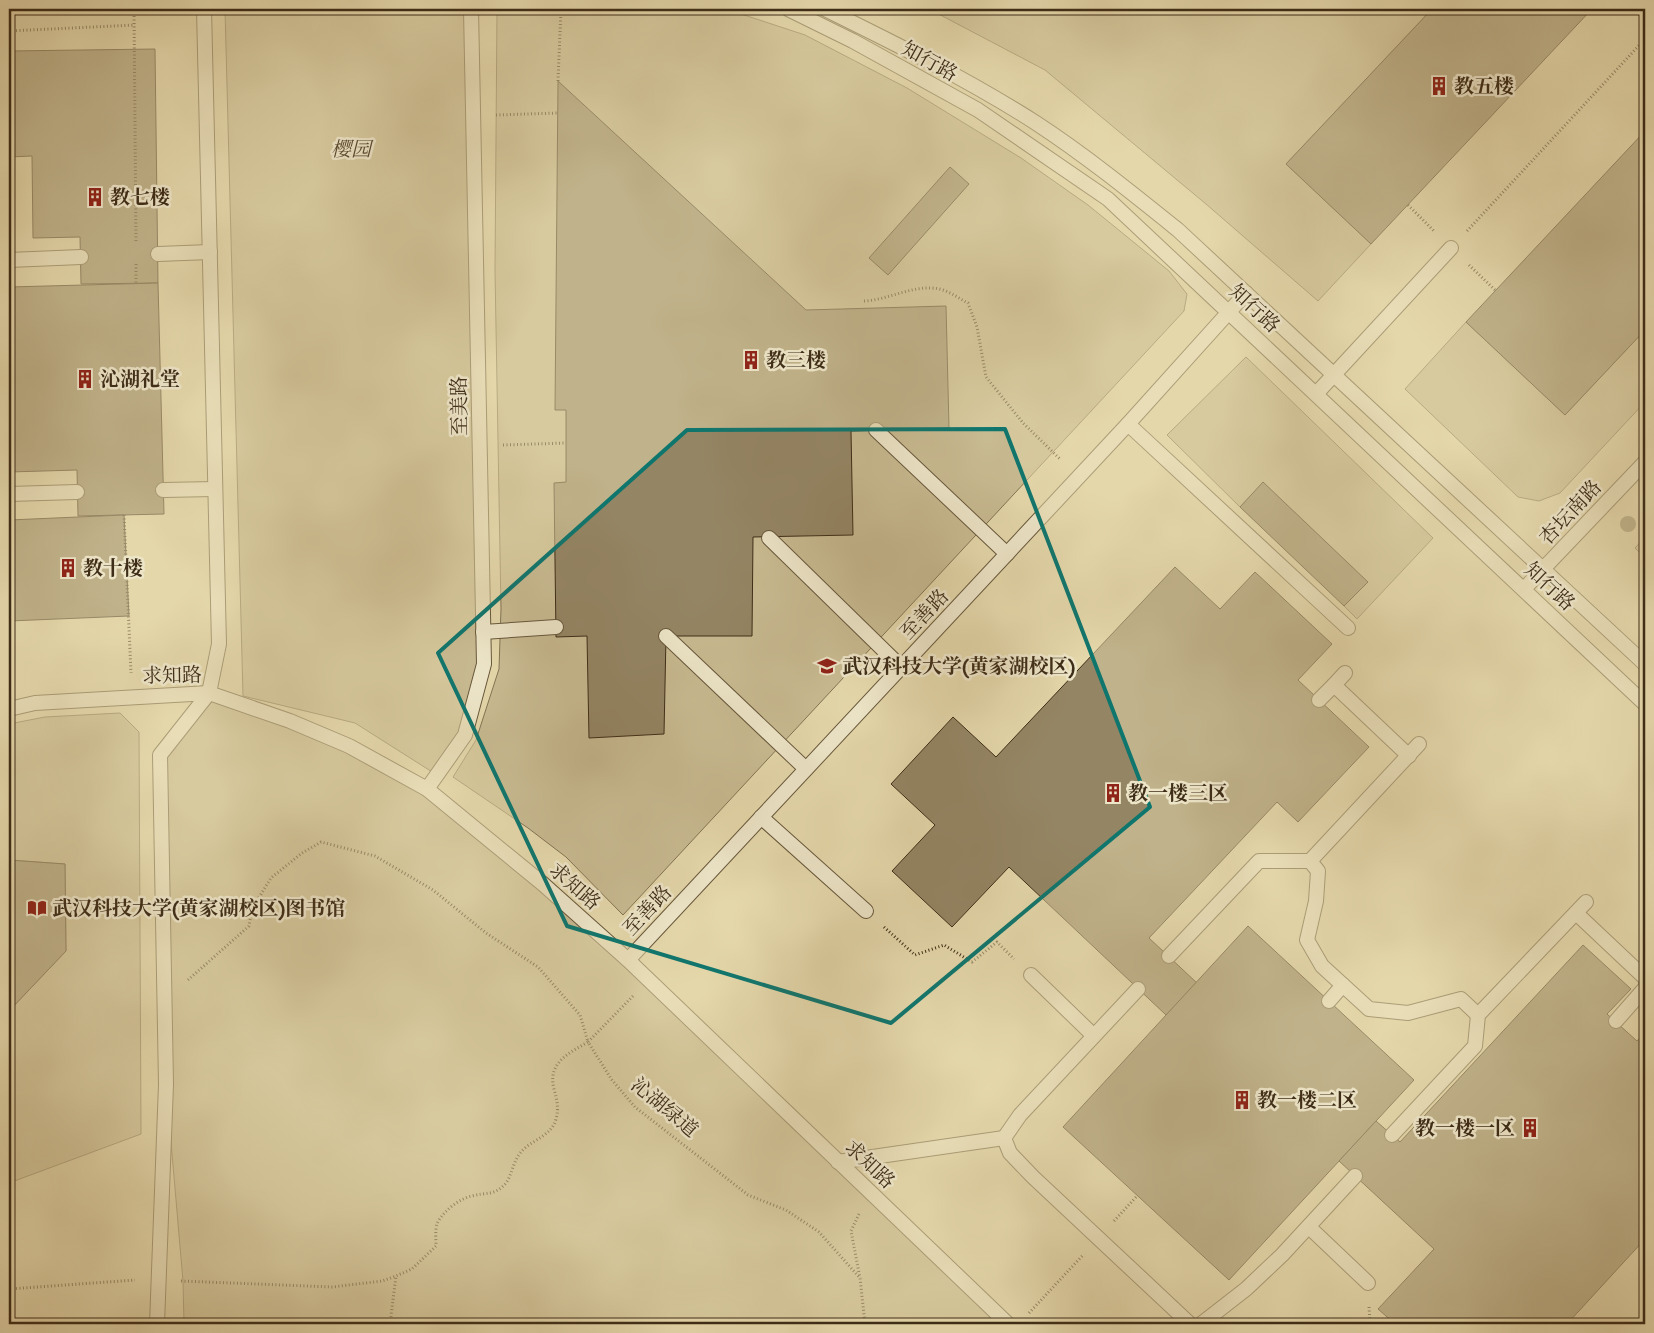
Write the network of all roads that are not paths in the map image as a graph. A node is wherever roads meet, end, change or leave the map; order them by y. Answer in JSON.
{"nodes":[{"id":1,"x":204,"y":9,"type":"edge"},
{"id":2,"x":471,"y":9,"type":"edge"},
{"id":3,"x":788,"y":9,"type":"edge"},
{"id":4,"x":825,"y":9,"type":"edge"},
{"id":5,"x":1452,"y":248,"type":"road end"},
{"id":6,"x":210,"y":252,"type":"junction"},
{"id":7,"x":158,"y":254,"type":"dead end"},
{"id":8,"x":81,"y":257,"type":"dead end"},
{"id":9,"x":9,"y":260,"type":"edge"},
{"id":10,"x":1246,"y":293,"type":"junction"},
{"id":11,"x":1229,"y":311,"type":"junction"},
{"id":12,"x":1334,"y":374,"type":"junction"},
{"id":13,"x":1316,"y":394,"type":"junction"},
{"id":14,"x":1128,"y":424,"type":"junction"},
{"id":15,"x":876,"y":430,"type":"dead end"},
{"id":16,"x":1645,"y":462,"type":"edge"},
{"id":17,"x":215,"y":489,"type":"junction"},
{"id":18,"x":163,"y":490,"type":"dead end"},
{"id":19,"x":77,"y":492,"type":"dead end"},
{"id":20,"x":9,"y":494,"type":"edge"},
{"id":21,"x":769,"y":538,"type":"dead end"},
{"id":22,"x":1007,"y":554,"type":"junction"},
{"id":23,"x":1544,"y":569,"type":"junction"},
{"id":24,"x":1524,"y":589,"type":"junction"},
{"id":25,"x":556,"y":627,"type":"dead end"},
{"id":26,"x":1348,"y":628,"type":"dead end"},
{"id":27,"x":484,"y":632,"type":"junction"},
{"id":28,"x":666,"y":636,"type":"dead end"},
{"id":29,"x":1645,"y":664,"type":"edge"},
{"id":30,"x":901,"y":667,"type":"junction"},
{"id":31,"x":1345,"y":673,"type":"dead end"},
{"id":32,"x":1334,"y":685,"type":"junction"},
{"id":33,"x":209,"y":693,"type":"junction"},
{"id":34,"x":1320,"y":700,"type":"dead end"},
{"id":35,"x":1645,"y":704,"type":"edge"},
{"id":36,"x":9,"y":708,"type":"edge"},
{"id":37,"x":1420,"y":744,"type":"dead end"},
{"id":38,"x":1409,"y":756,"type":"junction"},
{"id":39,"x":806,"y":769,"type":"junction"},
{"id":40,"x":427,"y":789,"type":"junction"},
{"id":41,"x":762,"y":818,"type":"junction"},
{"id":42,"x":1310,"y":861,"type":"junction"},
{"id":43,"x":1586,"y":902,"type":"dead end"},
{"id":44,"x":866,"y":911,"type":"road end"},
{"id":45,"x":1576,"y":913,"type":"junction"},
{"id":46,"x":1169,"y":956,"type":"dead end"},
{"id":47,"x":628,"y":960,"type":"junction"},
{"id":48,"x":1031,"y":975,"type":"road end"},
{"id":49,"x":1645,"y":978,"type":"edge"},
{"id":50,"x":1343,"y":985,"type":"junction"},
{"id":51,"x":1645,"y":988,"type":"edge"},
{"id":52,"x":1138,"y":989,"type":"dead end"},
{"id":53,"x":1329,"y":1000,"type":"dead end"},
{"id":54,"x":1478,"y":1015,"type":"junction"},
{"id":55,"x":1616,"y":1022,"type":"dead end"},
{"id":56,"x":1094,"y":1036,"type":"junction"},
{"id":57,"x":1392,"y":1135,"type":"dead end"},
{"id":58,"x":1004,"y":1138,"type":"junction"},
{"id":59,"x":838,"y":1162,"type":"junction"},
{"id":60,"x":1355,"y":1176,"type":"dead end"},
{"id":61,"x":1309,"y":1227,"type":"junction"},
{"id":62,"x":1368,"y":1283,"type":"dead end"},
{"id":63,"x":157,"y":1324,"type":"edge"},
{"id":64,"x":1008,"y":1324,"type":"edge"},
{"id":65,"x":1190,"y":1324,"type":"edge"},
{"id":66,"x":1201,"y":1324,"type":"edge"}],
"edges":[{"from":1,"to":6,"type":"lane"},
{"from":2,"to":27,"type":"lane","name":"至美路"},
{"from":3,"to":11,"type":"lane","name":"知行路"},
{"from":4,"to":10,"type":"lane","name":"知行路"},
{"from":5,"to":12,"type":"lane"},
{"from":6,"to":7,"type":"lane"},
{"from":6,"to":17,"type":"lane"},
{"from":8,"to":9,"type":"lane"},
{"from":10,"to":11,"type":"lane","name":"至善路"},
{"from":10,"to":12,"type":"lane","name":"知行路"},
{"from":11,"to":13,"type":"lane","name":"知行路"},
{"from":11,"to":14,"type":"lane","name":"至善路"},
{"from":12,"to":13,"type":"lane"},
{"from":12,"to":23,"type":"lane","name":"知行路"},
{"from":13,"to":24,"type":"lane","name":"知行路"},
{"from":14,"to":22,"type":"lane","name":"至善路"},
{"from":14,"to":26,"type":"lane"},
{"from":15,"to":22,"type":"lane"},
{"from":16,"to":23,"type":"lane","name":"杏坛南路"},
{"from":17,"to":18,"type":"lane"},
{"from":17,"to":33,"type":"lane"},
{"from":19,"to":20,"type":"lane"},
{"from":21,"to":30,"type":"lane"},
{"from":22,"to":30,"type":"lane","name":"至善路"},
{"from":23,"to":24,"type":"lane","name":"杏坛南路"},
{"from":23,"to":29,"type":"lane","name":"知行路"},
{"from":24,"to":35,"type":"lane","name":"知行路"},
{"from":25,"to":27,"type":"lane"},
{"from":27,"to":40,"type":"lane","name":"至美路"},
{"from":28,"to":39,"type":"lane"},
{"from":30,"to":39,"type":"lane","name":"至善路"},
{"from":31,"to":32,"type":"lane"},
{"from":32,"to":34,"type":"lane"},
{"from":32,"to":38,"type":"lane"},
{"from":33,"to":36,"type":"lane","name":"求知路"},
{"from":33,"to":40,"type":"lane","name":"求知路"},
{"from":33,"to":63,"type":"lane"},
{"from":37,"to":38,"type":"lane"},
{"from":38,"to":42,"type":"lane"},
{"from":39,"to":41,"type":"lane","name":"至善路"},
{"from":40,"to":47,"type":"lane","name":"求知路"},
{"from":41,"to":44,"type":"lane"},
{"from":41,"to":47,"type":"lane","name":"至善路"},
{"from":42,"to":46,"type":"lane"},
{"from":42,"to":50,"type":"lane"},
{"from":43,"to":45,"type":"lane"},
{"from":45,"to":49,"type":"lane"},
{"from":45,"to":54,"type":"lane"},
{"from":47,"to":59,"type":"lane","name":"求知路"},
{"from":48,"to":56,"type":"lane"},
{"from":50,"to":53,"type":"lane"},
{"from":50,"to":54,"type":"lane"},
{"from":51,"to":55,"type":"lane"},
{"from":52,"to":56,"type":"lane"},
{"from":54,"to":57,"type":"lane"},
{"from":56,"to":58,"type":"lane"},
{"from":58,"to":59,"type":"lane"},
{"from":58,"to":65,"type":"lane"},
{"from":59,"to":64,"type":"lane","name":"求知路"},
{"from":60,"to":61,"type":"lane"},
{"from":61,"to":62,"type":"lane"},
{"from":61,"to":66,"type":"lane"}]}
